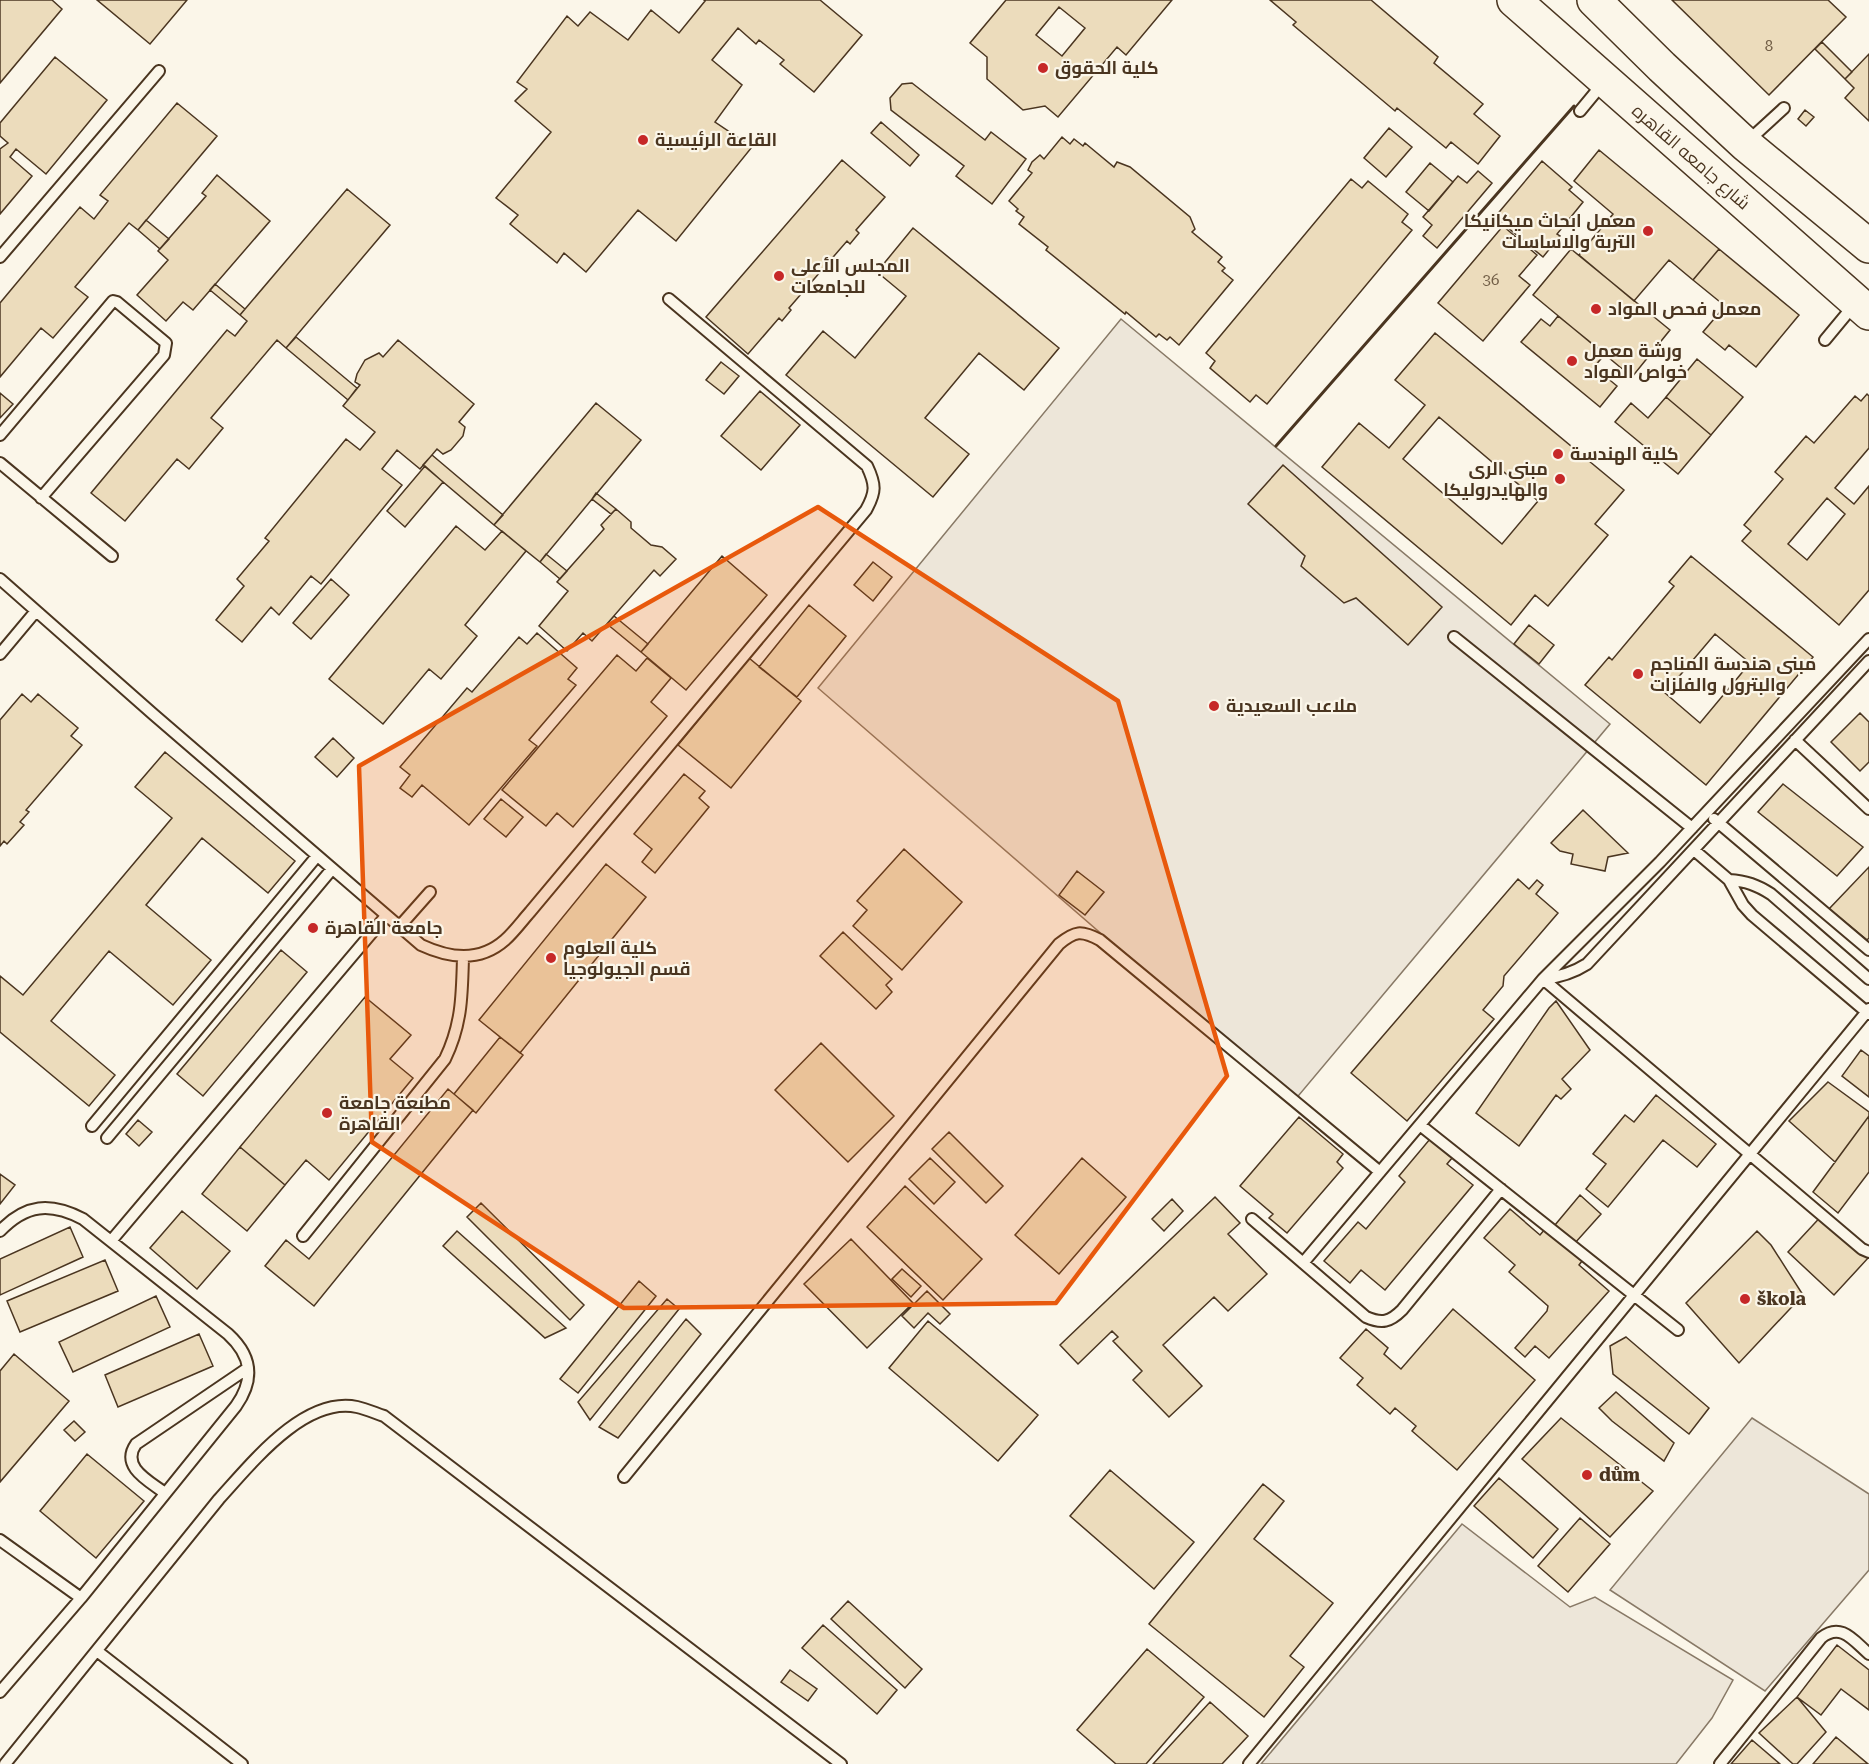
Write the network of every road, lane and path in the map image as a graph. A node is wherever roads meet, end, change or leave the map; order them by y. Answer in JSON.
{"nodes":[{"id":1,"x":1514,"y":0,"type":"edge"},
{"id":2,"x":1594,"y":0,"type":"edge"},
{"id":3,"x":159,"y":71,"type":"dead end"},
{"id":4,"x":1604,"y":82,"type":"junction"},
{"id":5,"x":1784,"y":108,"type":"dead end"},
{"id":6,"x":1580,"y":111,"type":"dead end"},
{"id":7,"x":1745,"y":144,"type":"junction"},
{"id":8,"x":1869,"y":246,"type":"edge"},
{"id":9,"x":0,"y":257,"type":"edge"},
{"id":10,"x":669,"y":299,"type":"dead end"},
{"id":11,"x":1862,"y":308,"type":"edge"},
{"id":12,"x":1825,"y":340,"type":"dead end"},
{"id":13,"x":0,"y":435,"type":"edge"},
{"id":14,"x":0,"y":463,"type":"edge"},
{"id":15,"x":41,"y":498,"type":"junction"},
{"id":16,"x":111,"y":556,"type":"dead end"},
{"id":17,"x":0,"y":579,"type":"edge"},
{"id":18,"x":36,"y":610,"type":"junction"},
{"id":19,"x":1454,"y":637,"type":"dead end"},
{"id":20,"x":1869,"y":639,"type":"edge"},
{"id":21,"x":0,"y":654,"type":"edge"},
{"id":22,"x":1869,"y":661,"type":"edge"},
{"id":23,"x":1795,"y":740,"type":"junction"},
{"id":24,"x":1869,"y":809,"type":"edge"},
{"id":25,"x":1707,"y":813,"type":"junction"},
{"id":26,"x":1719,"y":823,"type":"junction"},
{"id":27,"x":1692,"y":828,"type":"junction"},
{"id":28,"x":1694,"y":850,"type":"junction"},
{"id":29,"x":317,"y":856,"type":"junction"},
{"id":30,"x":332,"y":869,"type":"junction"},
{"id":31,"x":1729,"y":880,"type":"junction"},
{"id":32,"x":430,"y":892,"type":"dead end"},
{"id":33,"x":386,"y":916,"type":"junction"},
{"id":34,"x":399,"y":927,"type":"junction"},
{"id":35,"x":1869,"y":950,"type":"edge"},
{"id":36,"x":463,"y":957,"type":"junction"},
{"id":37,"x":1544,"y":979,"type":"junction"},
{"id":38,"x":1869,"y":979,"type":"edge"},
{"id":39,"x":1868,"y":1012,"type":"edge"},
{"id":40,"x":1420,"y":1125,"type":"junction"},
{"id":41,"x":92,"y":1126,"type":"dead end"},
{"id":42,"x":107,"y":1138,"type":"dead end"},
{"id":43,"x":1750,"y":1154,"type":"junction"},
{"id":44,"x":1380,"y":1172,"type":"junction"},
{"id":45,"x":1501,"y":1189,"type":"junction"},
{"id":46,"x":1252,"y":1219,"type":"dead end"},
{"id":47,"x":0,"y":1231,"type":"edge"},
{"id":48,"x":303,"y":1236,"type":"dead end"},
{"id":49,"x":1869,"y":1240,"type":"edge"},
{"id":50,"x":111,"y":1241,"type":"junction"},
{"id":51,"x":1865,"y":1251,"type":"edge"},
{"id":52,"x":1304,"y":1263,"type":"junction"},
{"id":53,"x":1634,"y":1295,"type":"junction"},
{"id":54,"x":1678,"y":1330,"type":"dead end"},
{"id":55,"x":248,"y":1368,"type":"junction"},
{"id":56,"x":624,"y":1477,"type":"dead end"},
{"id":57,"x":165,"y":1493,"type":"junction"},
{"id":58,"x":0,"y":1540,"type":"edge"},
{"id":59,"x":81,"y":1598,"type":"junction"},
{"id":60,"x":97,"y":1651,"type":"junction"},
{"id":61,"x":1869,"y":1653,"type":"edge"},
{"id":62,"x":0,"y":1692,"type":"edge"},
{"id":63,"x":5,"y":1764,"type":"edge"},
{"id":64,"x":242,"y":1764,"type":"edge"},
{"id":65,"x":841,"y":1764,"type":"edge"},
{"id":66,"x":1249,"y":1764,"type":"edge"},
{"id":67,"x":1720,"y":1764,"type":"edge"}],
"edges":[{"from":1,"to":4,"type":"main road","name":"شارع جامعه القاهره"},
{"from":2,"to":7,"type":"main road"},
{"from":3,"to":9,"type":"lane"},
{"from":4,"to":6,"type":"lane"},
{"from":4,"to":11,"type":"main road","name":"شارع جامعه القاهره"},
{"from":5,"to":7,"type":"lane"},
{"from":7,"to":8,"type":"main road"},
{"from":10,"to":36,"type":"lane"},
{"from":11,"to":12,"type":"lane"},
{"from":13,"to":15,"type":"lane"},
{"from":14,"to":15,"type":"lane"},
{"from":15,"to":16,"type":"lane"},
{"from":17,"to":18,"type":"lane"},
{"from":18,"to":21,"type":"lane"},
{"from":18,"to":29,"type":"lane"},
{"from":19,"to":27,"type":"lane"},
{"from":20,"to":25,"type":"lane"},
{"from":22,"to":23,"type":"lane"},
{"from":23,"to":24,"type":"lane"},
{"from":23,"to":26,"type":"lane"},
{"from":25,"to":26,"type":"lane"},
{"from":25,"to":27,"type":"lane"},
{"from":26,"to":28,"type":"lane"},
{"from":26,"to":35,"type":"lane"},
{"from":27,"to":37,"type":"lane"},
{"from":28,"to":31,"type":"lane"},
{"from":28,"to":37,"type":"lane"},
{"from":29,"to":30,"type":"lane"},
{"from":29,"to":41,"type":"lane"},
{"from":30,"to":33,"type":"lane"},
{"from":30,"to":42,"type":"lane"},
{"from":31,"to":38,"type":"lane"},
{"from":31,"to":39,"type":"lane"},
{"from":32,"to":34,"type":"lane"},
{"from":33,"to":34,"type":"lane"},
{"from":33,"to":50,"type":"lane"},
{"from":34,"to":36,"type":"lane"},
{"from":36,"to":48,"type":"lane"},
{"from":37,"to":40,"type":"lane"},
{"from":37,"to":43,"type":"lane"},
{"from":39,"to":43,"type":"lane"},
{"from":40,"to":44,"type":"lane"},
{"from":40,"to":45,"type":"lane"},
{"from":43,"to":51,"type":"lane"},
{"from":43,"to":53,"type":"lane"},
{"from":44,"to":52,"type":"lane"},
{"from":44,"to":56,"type":"lane"},
{"from":45,"to":52,"type":"lane"},
{"from":45,"to":53,"type":"lane"},
{"from":46,"to":52,"type":"lane"},
{"from":47,"to":50,"type":"lane"},
{"from":49,"to":51,"type":"lane"},
{"from":50,"to":55,"type":"lane"},
{"from":53,"to":54,"type":"lane"},
{"from":53,"to":66,"type":"lane"},
{"from":55,"to":57,"type":"lane"},
{"from":55,"to":57,"type":"lane"},
{"from":57,"to":59,"type":"lane"},
{"from":58,"to":59,"type":"lane"},
{"from":59,"to":62,"type":"lane"},
{"from":60,"to":63,"type":"lane"},
{"from":60,"to":64,"type":"lane"},
{"from":60,"to":65,"type":"lane"},
{"from":61,"to":67,"type":"lane"}]}
